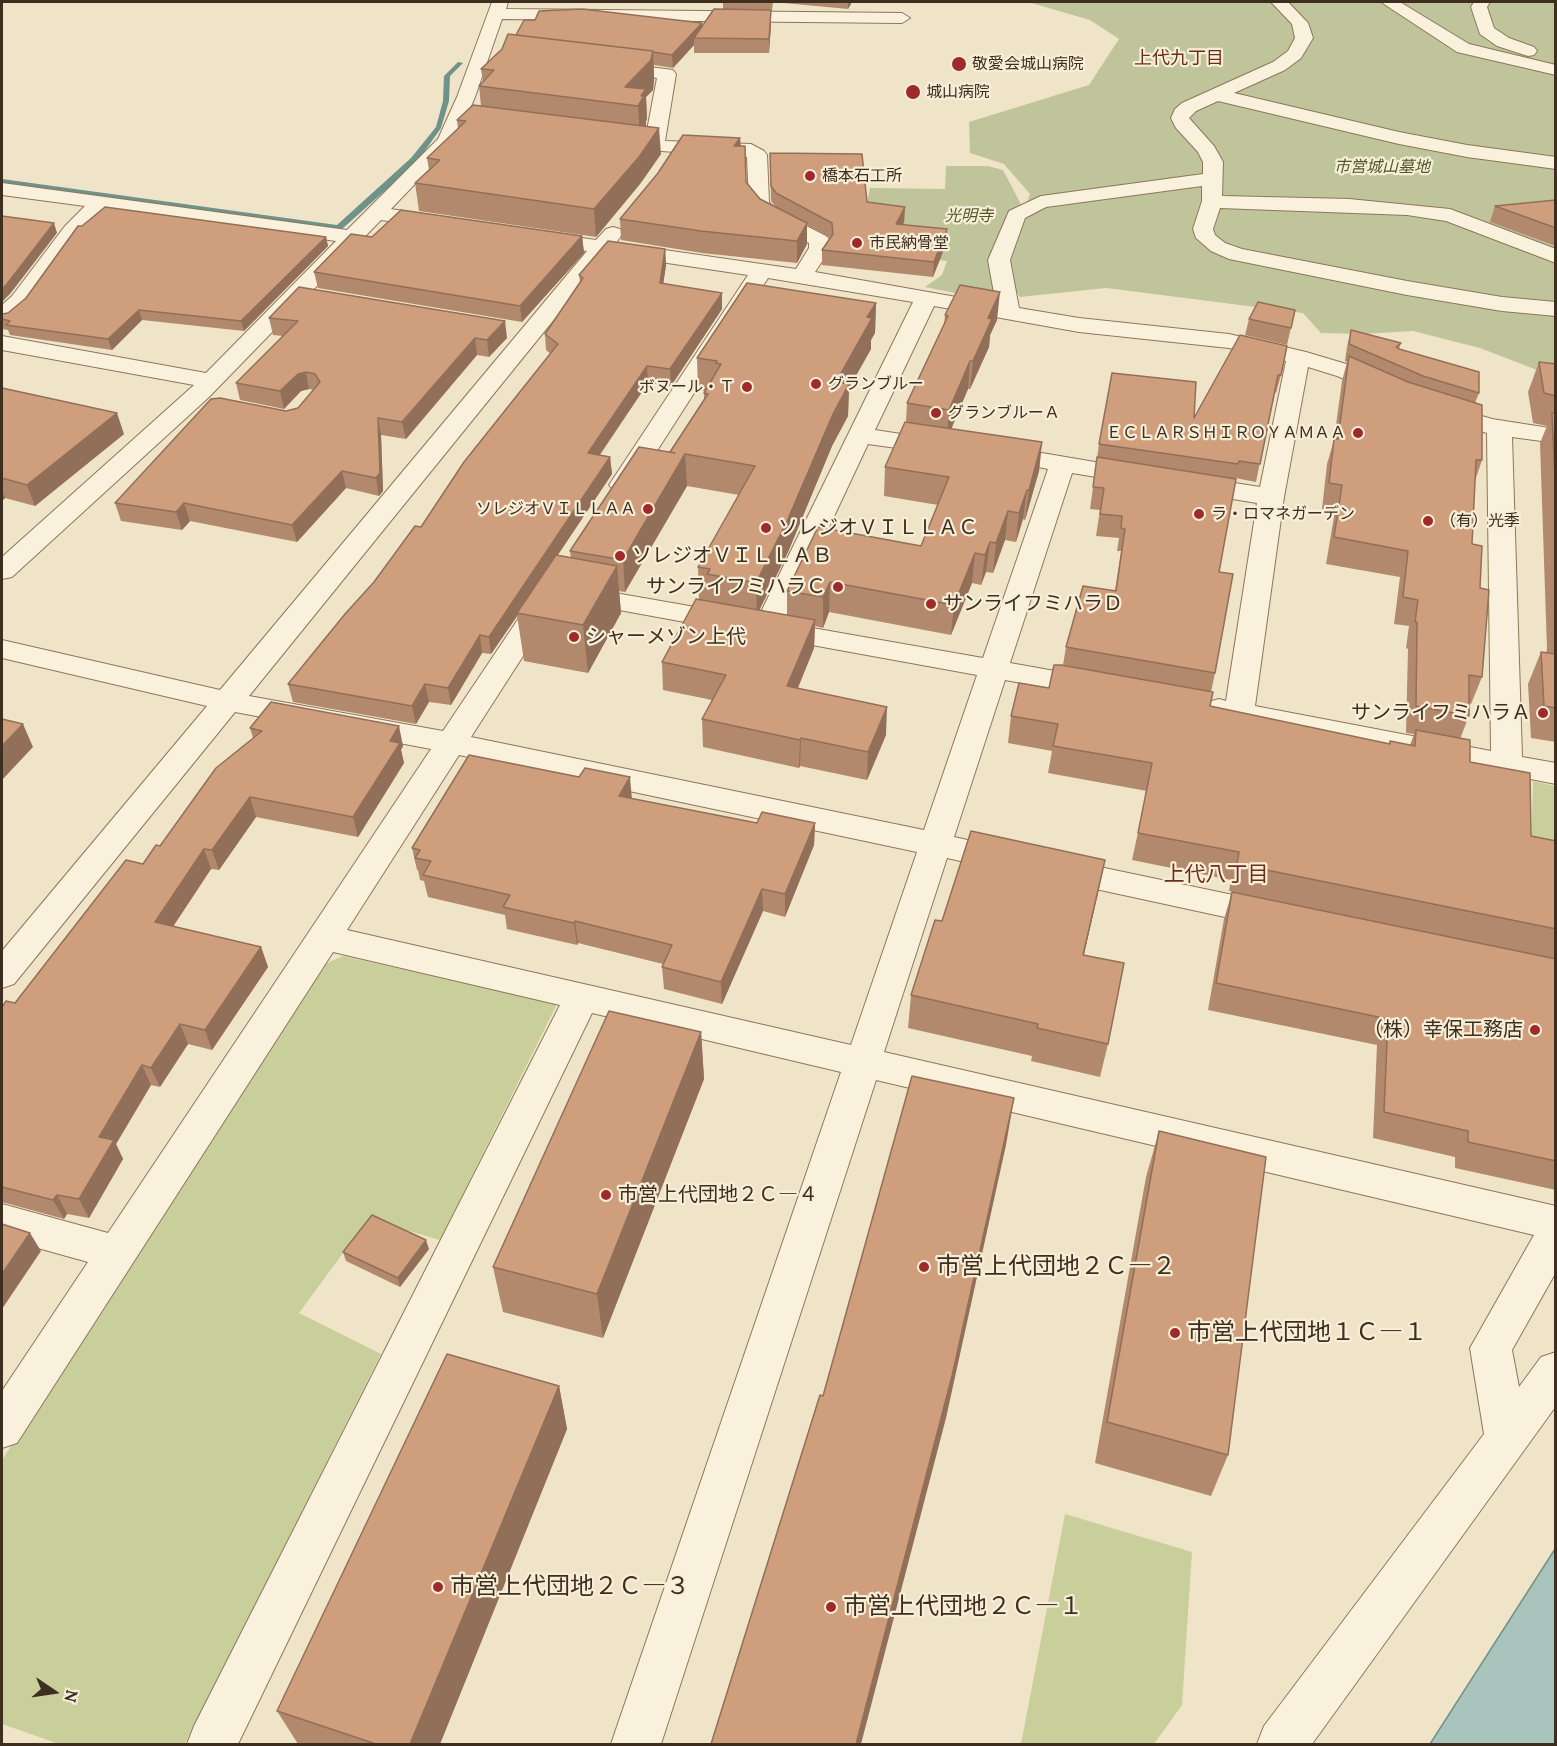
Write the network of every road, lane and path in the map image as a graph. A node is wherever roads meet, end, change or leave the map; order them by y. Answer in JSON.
{"nodes":[{"id":1,"x":1279,"y":2,"type":"edge"},
{"id":2,"x":1389,"y":2,"type":"edge"},
{"id":3,"x":1482,"y":2,"type":"edge"},
{"id":4,"x":498,"y":8,"type":"edge"},
{"id":5,"x":902,"y":18,"type":"dead end"},
{"id":6,"x":480,"y":52,"type":"junction"},
{"id":7,"x":504,"y":55,"type":"edge"},
{"id":8,"x":1556,"y":58,"type":"edge"},
{"id":9,"x":597,"y":66,"type":"edge"},
{"id":10,"x":1556,"y":70,"type":"edge"},
{"id":11,"x":1217,"y":94,"type":"junction"},
{"id":12,"x":455,"y":121,"type":"junction"},
{"id":13,"x":478,"y":124,"type":"edge"},
{"id":14,"x":630,"y":143,"type":"edge"},
{"id":15,"x":654,"y":146,"type":"junction"},
{"id":16,"x":1556,"y":163,"type":"edge"},
{"id":17,"x":2,"y":189,"type":"edge"},
{"id":18,"x":1212,"y":190,"type":"junction"},
{"id":19,"x":100,"y":202,"type":"junction"},
{"id":20,"x":378,"y":213,"type":"junction"},
{"id":21,"x":623,"y":222,"type":"edge"},
{"id":22,"x":460,"y":226,"type":"edge"},
{"id":23,"x":519,"y":234,"type":"edge"},
{"id":24,"x":352,"y":237,"type":"junction"},
{"id":25,"x":602,"y":247,"type":"junction"},
{"id":26,"x":1556,"y":257,"type":"edge"},
{"id":27,"x":762,"y":270,"type":"junction"},
{"id":28,"x":802,"y":276,"type":"junction"},
{"id":29,"x":297,"y":294,"type":"junction"},
{"id":30,"x":927,"y":297,"type":"junction"},
{"id":31,"x":320,"y":298,"type":"edge"},
{"id":32,"x":1556,"y":309,"type":"edge"},
{"id":33,"x":1008,"y":311,"type":"junction"},
{"id":34,"x":2,"y":316,"type":"edge"},
{"id":35,"x":2,"y":343,"type":"edge"},
{"id":36,"x":1298,"y":357,"type":"junction"},
{"id":37,"x":211,"y":381,"type":"junction"},
{"id":38,"x":192,"y":400,"type":"junction"},
{"id":39,"x":225,"y":406,"type":"edge"},
{"id":40,"x":1499,"y":428,"type":"junction"},
{"id":41,"x":861,"y":436,"type":"junction"},
{"id":42,"x":1556,"y":436,"type":"edge"},
{"id":43,"x":968,"y":450,"type":"edge"},
{"id":44,"x":1015,"y":457,"type":"edge"},
{"id":45,"x":1062,"y":464,"type":"junction"},
{"id":46,"x":1271,"y":497,"type":"junction"},
{"id":47,"x":611,"y":500,"type":"edge"},
{"id":48,"x":2,"y":571,"type":"edge"},
{"id":49,"x":767,"y":628,"type":"junction"},
{"id":50,"x":2,"y":649,"type":"edge"},
{"id":51,"x":994,"y":669,"type":"junction"},
{"id":52,"x":1122,"y":692,"type":"edge"},
{"id":53,"x":226,"y":701,"type":"junction"},
{"id":54,"x":1192,"y":705,"type":"edge"},
{"id":55,"x":1239,"y":713,"type":"junction"},
{"id":56,"x":452,"y":742,"type":"junction"},
{"id":57,"x":1507,"y":765,"type":"junction"},
{"id":58,"x":1556,"y":774,"type":"edge"},
{"id":59,"x":936,"y":845,"type":"junction"},
{"id":60,"x":1298,"y":921,"type":"edge"},
{"id":61,"x":324,"y":937,"type":"junction"},
{"id":62,"x":2,"y":975,"type":"edge"},
{"id":63,"x":582,"y":997,"type":"junction"},
{"id":64,"x":862,"y":1061,"type":"junction"},
{"id":65,"x":2,"y":1221,"type":"edge"},
{"id":66,"x":1556,"y":1223,"type":"edge"},
{"id":67,"x":1556,"y":1233,"type":"edge"},
{"id":68,"x":117,"y":1253,"type":"junction"},
{"id":69,"x":1556,"y":1371,"type":"edge"},
{"id":70,"x":2,"y":1428,"type":"edge"},
{"id":71,"x":1506,"y":1438,"type":"junction"},
{"id":72,"x":212,"y":1744,"type":"edge"},
{"id":73,"x":636,"y":1744,"type":"edge"},
{"id":74,"x":1282,"y":1744,"type":"edge"}],
"edges":[{"from":1,"to":11,"type":"street"},
{"from":2,"to":10,"type":"street"},
{"from":3,"to":8,"type":"street"},
{"from":4,"to":5,"type":"street"},
{"from":4,"to":6,"type":"street"},
{"from":6,"to":7,"type":"street"},
{"from":6,"to":12,"type":"street"},
{"from":9,"to":15,"type":"street"},
{"from":11,"to":16,"type":"street"},
{"from":11,"to":18,"type":"street"},
{"from":12,"to":13,"type":"street"},
{"from":12,"to":20,"type":"street"},
{"from":14,"to":15,"type":"street"},
{"from":15,"to":28,"type":"street"},
{"from":17,"to":19,"type":"street"},
{"from":18,"to":26,"type":"street"},
{"from":18,"to":32,"type":"street"},
{"from":18,"to":33,"type":"street"},
{"from":19,"to":24,"type":"street"},
{"from":19,"to":34,"type":"street"},
{"from":20,"to":22,"type":"street"},
{"from":20,"to":24,"type":"street"},
{"from":21,"to":25,"type":"street"},
{"from":23,"to":25,"type":"street"},
{"from":24,"to":29,"type":"street"},
{"from":25,"to":27,"type":"street"},
{"from":25,"to":53,"type":"street"},
{"from":27,"to":28,"type":"street"},
{"from":27,"to":47,"type":"street"},
{"from":28,"to":30,"type":"street"},
{"from":29,"to":31,"type":"street"},
{"from":29,"to":37,"type":"street"},
{"from":30,"to":33,"type":"street"},
{"from":30,"to":41,"type":"street"},
{"from":33,"to":36,"type":"street"},
{"from":35,"to":37,"type":"street"},
{"from":36,"to":40,"type":"street"},
{"from":36,"to":46,"type":"street"},
{"from":37,"to":38,"type":"street"},
{"from":38,"to":39,"type":"street"},
{"from":38,"to":48,"type":"street"},
{"from":40,"to":42,"type":"street"},
{"from":40,"to":57,"type":"street"},
{"from":41,"to":43,"type":"street"},
{"from":41,"to":49,"type":"street"},
{"from":44,"to":45,"type":"street"},
{"from":45,"to":46,"type":"street"},
{"from":45,"to":51,"type":"street"},
{"from":46,"to":55,"type":"street"},
{"from":49,"to":51,"type":"street"},
{"from":49,"to":56,"type":"street"},
{"from":50,"to":53,"type":"street"},
{"from":51,"to":52,"type":"street"},
{"from":51,"to":59,"type":"street"},
{"from":53,"to":56,"type":"street"},
{"from":53,"to":62,"type":"street"},
{"from":54,"to":55,"type":"street"},
{"from":55,"to":57,"type":"street"},
{"from":56,"to":59,"type":"street"},
{"from":56,"to":61,"type":"street"},
{"from":57,"to":58,"type":"street"},
{"from":59,"to":60,"type":"street"},
{"from":59,"to":64,"type":"street"},
{"from":61,"to":63,"type":"street"},
{"from":61,"to":68,"type":"street"},
{"from":63,"to":64,"type":"street"},
{"from":63,"to":72,"type":"street"},
{"from":64,"to":66,"type":"street"},
{"from":64,"to":73,"type":"street"},
{"from":65,"to":68,"type":"street"},
{"from":67,"to":71,"type":"street"},
{"from":68,"to":70,"type":"street"},
{"from":69,"to":71,"type":"street"},
{"from":71,"to":74,"type":"street"}]}
